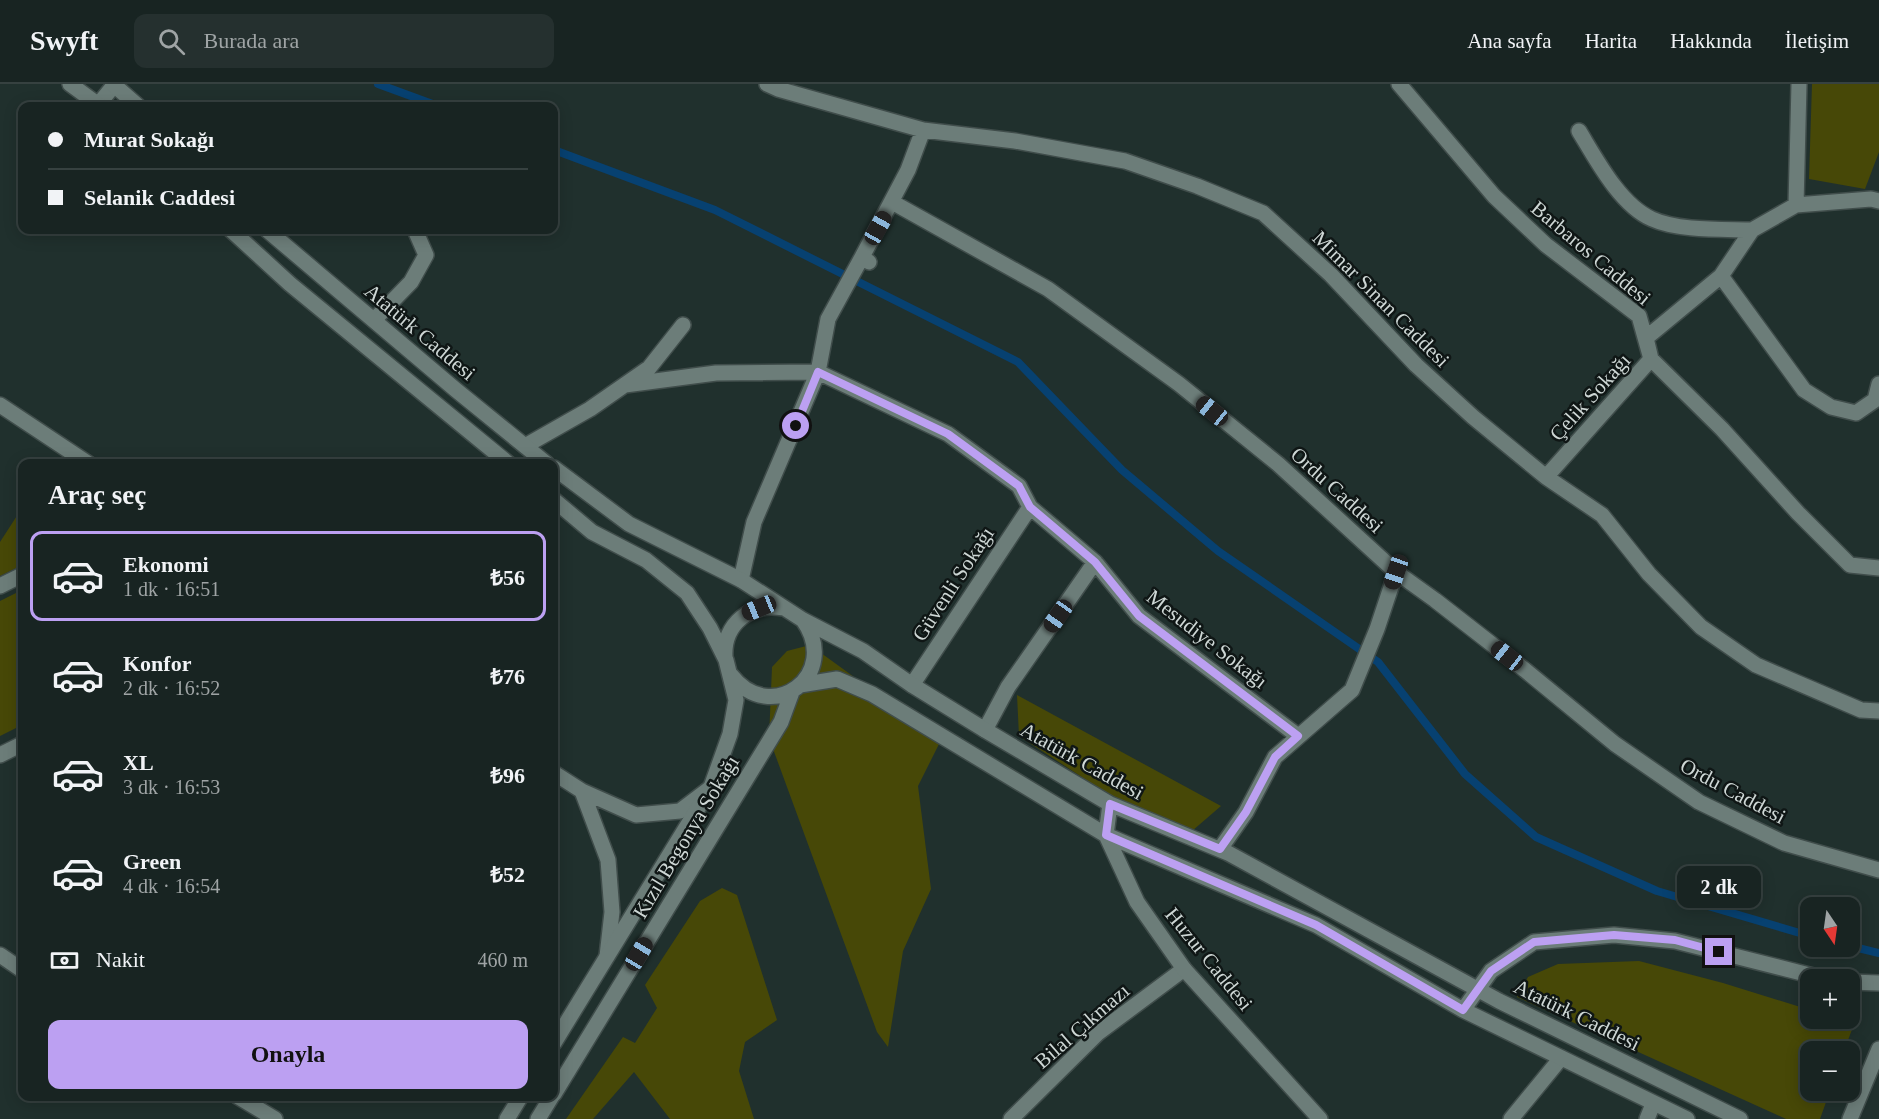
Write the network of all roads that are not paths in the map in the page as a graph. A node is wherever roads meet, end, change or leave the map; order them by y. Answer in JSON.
{"nodes":[{"id":1,"x":70,"y":84,"type":"edge"},
{"id":2,"x":114,"y":84,"type":"edge"},
{"id":3,"x":766,"y":84,"type":"edge"},
{"id":4,"x":1399,"y":84,"type":"edge"},
{"id":5,"x":1799,"y":84,"type":"edge"},
{"id":6,"x":94,"y":102,"type":"edge"},
{"id":7,"x":102,"y":102,"type":"edge"},
{"id":8,"x":134,"y":102,"type":"edge"},
{"id":9,"x":923,"y":130,"type":"junction"},
{"id":10,"x":1579,"y":131,"type":"dead end"},
{"id":11,"x":1879,"y":201,"type":"edge"},
{"id":12,"x":892,"y":202,"type":"junction"},
{"id":13,"x":1796,"y":205,"type":"junction"},
{"id":14,"x":1752,"y":230,"type":"junction"},
{"id":15,"x":235,"y":234,"type":"edge"},
{"id":16,"x":272,"y":234,"type":"edge"},
{"id":17,"x":417,"y":234,"type":"edge"},
{"id":18,"x":1721,"y":276,"type":"junction"},
{"id":19,"x":374,"y":320,"type":"junction"},
{"id":20,"x":683,"y":325,"type":"dead end"},
{"id":21,"x":1652,"y":359,"type":"junction"},
{"id":22,"x":818,"y":372,"type":"junction"},
{"id":23,"x":1879,"y":384,"type":"edge"},
{"id":24,"x":625,"y":385,"type":"junction"},
{"id":25,"x":0,"y":405,"type":"edge"},
{"id":26,"x":525,"y":446,"type":"junction"},
{"id":27,"x":81,"y":459,"type":"edge"},
{"id":28,"x":503,"y":459,"type":"edge"},
{"id":29,"x":541,"y":459,"type":"edge"},
{"id":30,"x":558,"y":471,"type":"edge"},
{"id":31,"x":1546,"y":477,"type":"junction"},
{"id":32,"x":558,"y":503,"type":"edge"},
{"id":33,"x":1030,"y":507,"type":"junction"},
{"id":34,"x":1095,"y":562,"type":"junction"},
{"id":35,"x":1879,"y":568,"type":"edge"},
{"id":36,"x":1396,"y":572,"type":"junction"},
{"id":37,"x":18,"y":578,"type":"edge"},
{"id":38,"x":741,"y":580,"type":"junction"},
{"id":39,"x":0,"y":586,"type":"edge"},
{"id":40,"x":798,"y":616,"type":"junction"},
{"id":41,"x":728,"y":667,"type":"junction"},
{"id":42,"x":912,"y":685,"type":"junction"},
{"id":43,"x":796,"y":688,"type":"junction"},
{"id":44,"x":1879,"y":711,"type":"edge"},
{"id":45,"x":985,"y":730,"type":"junction"},
{"id":46,"x":1298,"y":736,"type":"junction"},
{"id":47,"x":18,"y":746,"type":"edge"},
{"id":48,"x":0,"y":755,"type":"edge"},
{"id":49,"x":558,"y":776,"type":"edge"},
{"id":50,"x":711,"y":787,"type":"junction"},
{"id":51,"x":582,"y":791,"type":"junction"},
{"id":52,"x":1110,"y":804,"type":"junction"},
{"id":53,"x":1106,"y":835,"type":"junction"},
{"id":54,"x":1220,"y":849,"type":"junction"},
{"id":55,"x":1879,"y":870,"type":"edge"},
{"id":56,"x":0,"y":956,"type":"edge"},
{"id":57,"x":607,"y":956,"type":"junction"},
{"id":58,"x":18,"y":967,"type":"edge"},
{"id":59,"x":1184,"y":969,"type":"junction"},
{"id":60,"x":1800,"y":972,"type":"edge"},
{"id":61,"x":1860,"y":982,"type":"edge"},
{"id":62,"x":1879,"y":983,"type":"edge"},
{"id":63,"x":1478,"y":989,"type":"junction"},
{"id":64,"x":1463,"y":1010,"type":"junction"},
{"id":65,"x":558,"y":1036,"type":"edge"},
{"id":66,"x":1879,"y":1049,"type":"edge"},
{"id":67,"x":1561,"y":1058,"type":"junction"},
{"id":68,"x":558,"y":1087,"type":"edge"},
{"id":69,"x":245,"y":1101,"type":"edge"},
{"id":70,"x":517,"y":1101,"type":"edge"},
{"id":71,"x":549,"y":1101,"type":"edge"},
{"id":72,"x":1653,"y":1104,"type":"junction"},
{"id":73,"x":275,"y":1119,"type":"edge"},
{"id":74,"x":507,"y":1119,"type":"edge"},
{"id":75,"x":538,"y":1119,"type":"edge"},
{"id":76,"x":1011,"y":1119,"type":"edge"},
{"id":77,"x":1320,"y":1119,"type":"edge"},
{"id":78,"x":1511,"y":1119,"type":"edge"},
{"id":79,"x":1647,"y":1119,"type":"edge"},
{"id":80,"x":1687,"y":1119,"type":"edge"},
{"id":81,"x":1740,"y":1119,"type":"edge"},
{"id":82,"x":1850,"y":1119,"type":"edge"}],
"edges":[{"from":1,"to":6,"type":"street"},
{"from":2,"to":7,"type":"street"},
{"from":2,"to":8,"type":"street"},
{"from":3,"to":9,"type":"street","name":"Mimar Sinan Caddesi"},
{"from":4,"to":21,"type":"street","name":"Barbaros Caddesi"},
{"from":5,"to":13,"type":"street"},
{"from":9,"to":12,"type":"street"},
{"from":9,"to":31,"type":"street","name":"Mimar Sinan Caddesi"},
{"from":10,"to":14,"type":"street"},
{"from":11,"to":13,"type":"street","name":"Çelik Sokağı"},
{"from":12,"to":22,"type":"street"},
{"from":12,"to":36,"type":"street","name":"Ordu Caddesi"},
{"from":13,"to":14,"type":"street","name":"Çelik Sokağı"},
{"from":14,"to":18,"type":"street","name":"Çelik Sokağı"},
{"from":15,"to":28,"type":"street"},
{"from":16,"to":19,"type":"street","name":"Atatürk Caddesi"},
{"from":17,"to":19,"type":"street"},
{"from":18,"to":21,"type":"street","name":"Çelik Sokağı"},
{"from":18,"to":23,"type":"street"},
{"from":19,"to":26,"type":"street","name":"Atatürk Caddesi"},
{"from":20,"to":24,"type":"street","name":"Mesudiye Sokağı"},
{"from":21,"to":31,"type":"street","name":"Çelik Sokağı"},
{"from":21,"to":35,"type":"street","name":"Barbaros Caddesi"},
{"from":22,"to":24,"type":"street","name":"Mesudiye Sokağı"},
{"from":22,"to":33,"type":"street","name":"Mesudiye Sokağı"},
{"from":22,"to":38,"type":"street"},
{"from":24,"to":26,"type":"street","name":"Mesudiye Sokağı"},
{"from":25,"to":27,"type":"street"},
{"from":26,"to":29,"type":"street","name":"Atatürk Caddesi"},
{"from":30,"to":38,"type":"street","name":"Atatürk Caddesi"},
{"from":31,"to":44,"type":"street","name":"Mimar Sinan Caddesi"},
{"from":32,"to":41,"type":"street"},
{"from":33,"to":34,"type":"street","name":"Mesudiye Sokağı"},
{"from":33,"to":42,"type":"street","name":"Güvenli Sokağı"},
{"from":34,"to":45,"type":"street"},
{"from":34,"to":46,"type":"street","name":"Mesudiye Sokağı"},
{"from":36,"to":46,"type":"street"},
{"from":36,"to":55,"type":"street","name":"Ordu Caddesi"},
{"from":37,"to":39,"type":"street"},
{"from":38,"to":40,"type":"street","name":"Atatürk Caddesi"},
{"from":40,"to":41,"type":"street"},
{"from":40,"to":42,"type":"street","name":"Atatürk Caddesi"},
{"from":40,"to":43,"type":"street"},
{"from":41,"to":43,"type":"street"},
{"from":41,"to":50,"type":"street","name":"Kızıl Begonya Sokağı"},
{"from":42,"to":45,"type":"street","name":"Atatürk Caddesi"},
{"from":43,"to":53,"type":"street"},
{"from":43,"to":68,"type":"street","name":"Kızıl Begonya Sokağı"},
{"from":45,"to":52,"type":"street","name":"Atatürk Caddesi"},
{"from":46,"to":54,"type":"street"},
{"from":47,"to":48,"type":"street"},
{"from":49,"to":51,"type":"street"},
{"from":50,"to":51,"type":"street"},
{"from":50,"to":57,"type":"street","name":"Kızıl Begonya Sokağı"},
{"from":51,"to":57,"type":"street"},
{"from":52,"to":53,"type":"street"},
{"from":52,"to":54,"type":"street","name":"Atatürk Caddesi"},
{"from":53,"to":59,"type":"street","name":"Huzur Caddesi"},
{"from":53,"to":64,"type":"street"},
{"from":54,"to":63,"type":"street","name":"Atatürk Caddesi"},
{"from":56,"to":58,"type":"street"},
{"from":57,"to":65,"type":"street","name":"Kızıl Begonya Sokağı"},
{"from":59,"to":76,"type":"street","name":"Bilal Çıkmazı"},
{"from":59,"to":77,"type":"street","name":"Huzur Caddesi"},
{"from":60,"to":63,"type":"street"},
{"from":61,"to":62,"type":"street"},
{"from":63,"to":64,"type":"street"},
{"from":63,"to":81,"type":"street","name":"Atatürk Caddesi"},
{"from":64,"to":67,"type":"street"},
{"from":66,"to":82,"type":"street"},
{"from":67,"to":72,"type":"street"},
{"from":67,"to":78,"type":"street"},
{"from":69,"to":73,"type":"street"},
{"from":70,"to":74,"type":"street"},
{"from":71,"to":75,"type":"street","name":"Kızıl Begonya Sokağı"},
{"from":72,"to":79,"type":"street"},
{"from":72,"to":80,"type":"street"}]}
